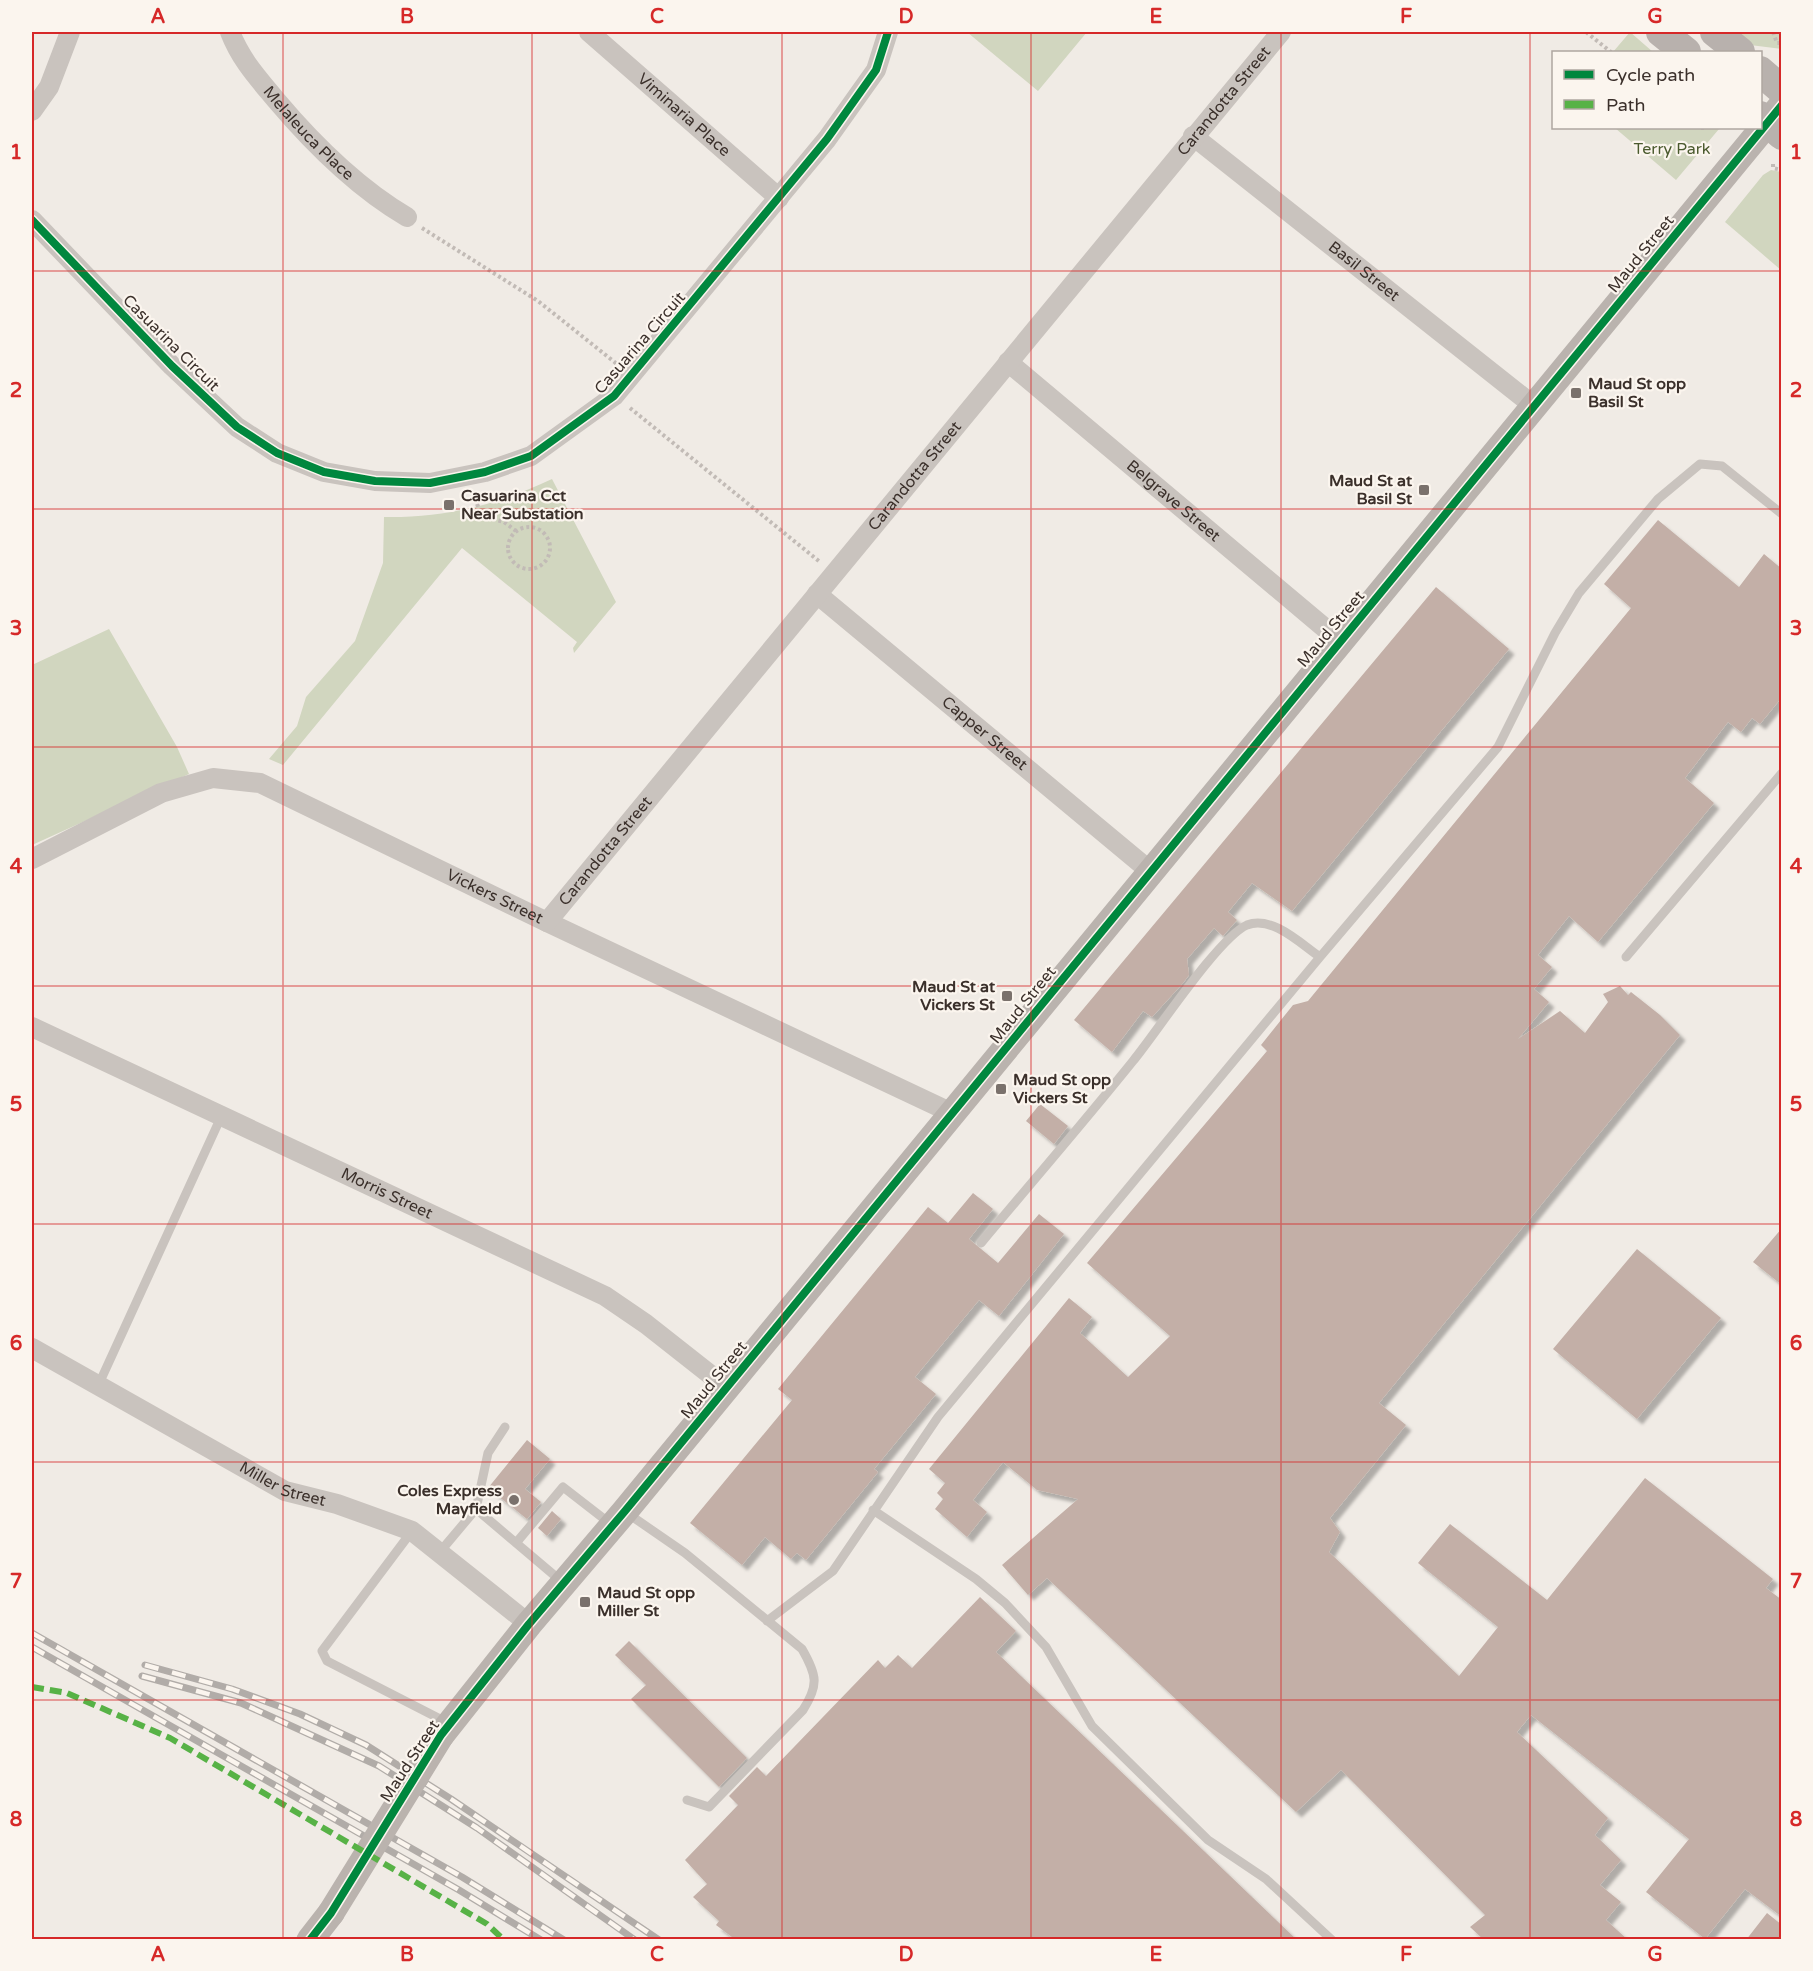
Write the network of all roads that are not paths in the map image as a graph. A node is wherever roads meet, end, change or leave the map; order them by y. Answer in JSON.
{"nodes":[{"id":1,"x":70,"y":32,"type":"edge"},
{"id":2,"x":230,"y":32,"type":"edge"},
{"id":3,"x":589,"y":32,"type":"edge"},
{"id":4,"x":888,"y":32,"type":"edge"},
{"id":5,"x":1281,"y":32,"type":"edge"},
{"id":6,"x":1661,"y":32,"type":"edge"},
{"id":7,"x":1715,"y":32,"type":"edge"},
{"id":8,"x":1685,"y":51,"type":"edge"},
{"id":9,"x":1739,"y":51,"type":"edge"},
{"id":10,"x":1762,"y":72,"type":"edge"},
{"id":11,"x":1782,"y":90,"type":"edge"},
{"id":12,"x":32,"y":111,"type":"edge"},
{"id":13,"x":1773,"y":120,"type":"edge"},
{"id":14,"x":1193,"y":136,"type":"junction"},
{"id":15,"x":779,"y":198,"type":"junction"},
{"id":16,"x":407,"y":217,"type":"road end"},
{"id":17,"x":32,"y":220,"type":"edge"},
{"id":18,"x":1008,"y":362,"type":"junction"},
{"id":19,"x":1534,"y":406,"type":"junction"},
{"id":20,"x":1782,"y":514,"type":"edge"},
{"id":21,"x":817,"y":594,"type":"junction"},
{"id":22,"x":1339,"y":640,"type":"junction"},
{"id":23,"x":1782,"y":773,"type":"edge"},
{"id":24,"x":32,"y":859,"type":"edge"},
{"id":25,"x":1150,"y":871,"type":"junction"},
{"id":26,"x":548,"y":922,"type":"junction"},
{"id":27,"x":1320,"y":957,"type":"junction"},
{"id":28,"x":1626,"y":957,"type":"dead end"},
{"id":29,"x":32,"y":1027,"type":"edge"},
{"id":30,"x":952,"y":1113,"type":"junction"},
{"id":31,"x":221,"y":1117,"type":"junction"},
{"id":32,"x":981,"y":1243,"type":"dead end"},
{"id":33,"x":32,"y":1348,"type":"edge"},
{"id":34,"x":98,"y":1386,"type":"junction"},
{"id":35,"x":726,"y":1387,"type":"junction"},
{"id":36,"x":505,"y":1427,"type":"dead end"},
{"id":37,"x":476,"y":1509,"type":"junction"},
{"id":38,"x":873,"y":1510,"type":"junction"},
{"id":39,"x":619,"y":1518,"type":"junction"},
{"id":40,"x":412,"y":1531,"type":"junction"},
{"id":41,"x":516,"y":1544,"type":"junction"},
{"id":42,"x":439,"y":1553,"type":"junction"},
{"id":43,"x":563,"y":1584,"type":"junction"},
{"id":44,"x":767,"y":1621,"type":"junction"},
{"id":45,"x":530,"y":1624,"type":"junction"},
{"id":46,"x":445,"y":1729,"type":"junction"},
{"id":47,"x":687,"y":1800,"type":"dead end"},
{"id":48,"x":310,"y":1940,"type":"edge"},
{"id":49,"x":1332,"y":1940,"type":"edge"}],
"edges":[{"from":1,"to":12,"type":"street"},
{"from":2,"to":16,"type":"street","name":"Melaleuca Place"},
{"from":3,"to":15,"type":"street","name":"Viminaria Place"},
{"from":4,"to":15,"type":"street","name":"Casuarina Circuit"},
{"from":5,"to":14,"type":"street","name":"Carandotta Street"},
{"from":6,"to":8,"type":"main road"},
{"from":7,"to":9,"type":"main road"},
{"from":10,"to":11,"type":"main road"},
{"from":13,"to":19,"type":"main road","name":"Maud Street"},
{"from":14,"to":18,"type":"street","name":"Carandotta Street"},
{"from":14,"to":19,"type":"street","name":"Basil Street"},
{"from":15,"to":17,"type":"street","name":"Casuarina Circuit"},
{"from":18,"to":21,"type":"street","name":"Carandotta Street"},
{"from":18,"to":22,"type":"street","name":"Belgrave Street"},
{"from":19,"to":22,"type":"main road","name":"Maud Street"},
{"from":20,"to":27,"type":"lane"},
{"from":21,"to":25,"type":"street","name":"Capper Street"},
{"from":21,"to":26,"type":"street","name":"Carandotta Street"},
{"from":22,"to":25,"type":"main road","name":"Maud Street"},
{"from":23,"to":28,"type":"lane"},
{"from":24,"to":26,"type":"street","name":"Vickers Street"},
{"from":25,"to":30,"type":"main road","name":"Maud Street"},
{"from":26,"to":30,"type":"street","name":"Vickers Street"},
{"from":27,"to":32,"type":"lane"},
{"from":27,"to":38,"type":"lane"},
{"from":29,"to":31,"type":"street","name":"Morris Street"},
{"from":30,"to":35,"type":"main road","name":"Maud Street"},
{"from":31,"to":34,"type":"lane"},
{"from":31,"to":35,"type":"street","name":"Morris Street"},
{"from":33,"to":34,"type":"street","name":"Miller Street"},
{"from":34,"to":40,"type":"street","name":"Miller Street"},
{"from":35,"to":39,"type":"main road","name":"Maud Street"},
{"from":36,"to":37,"type":"lane"},
{"from":37,"to":41,"type":"lane"},
{"from":37,"to":42,"type":"lane"},
{"from":38,"to":44,"type":"lane"},
{"from":38,"to":49,"type":"lane"},
{"from":39,"to":41,"type":"lane"},
{"from":39,"to":43,"type":"main road","name":"Maud Street"},
{"from":39,"to":44,"type":"lane"},
{"from":40,"to":42,"type":"street","name":"Miller Street"},
{"from":40,"to":46,"type":"lane"},
{"from":41,"to":43,"type":"lane"},
{"from":42,"to":45,"type":"street","name":"Miller Street"},
{"from":43,"to":45,"type":"main road","name":"Maud Street"},
{"from":44,"to":47,"type":"lane"},
{"from":45,"to":46,"type":"main road","name":"Maud Street"},
{"from":46,"to":48,"type":"main road","name":"Maud Street","bridge":true}]}
